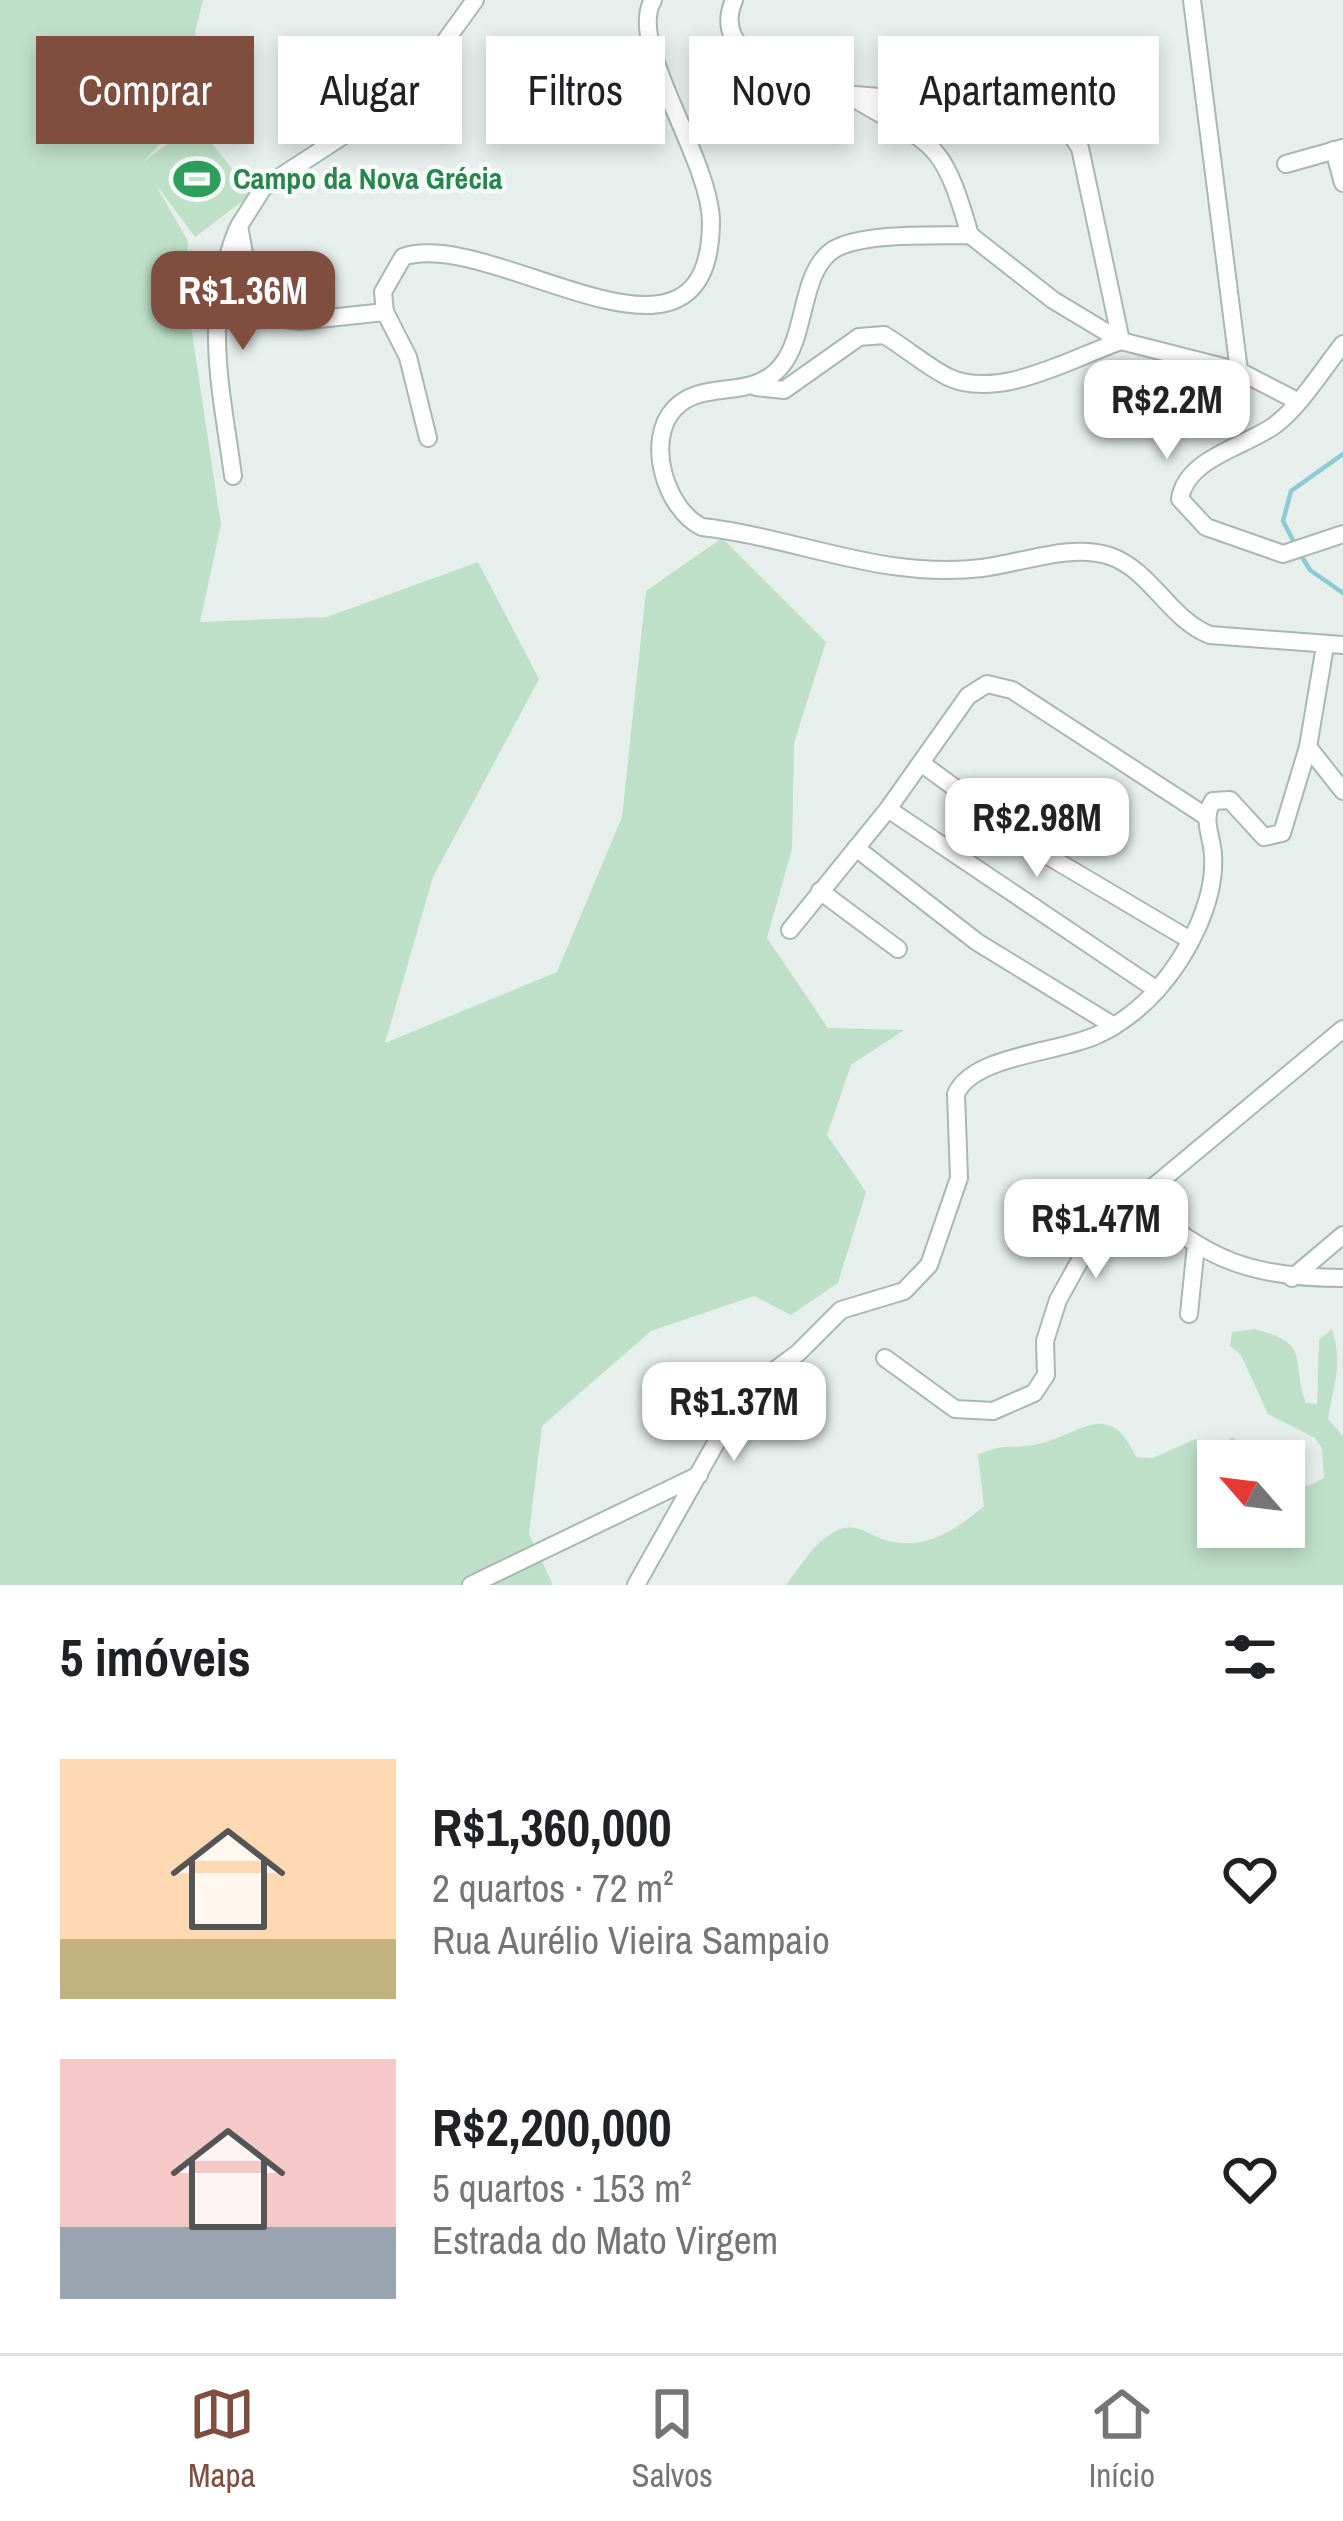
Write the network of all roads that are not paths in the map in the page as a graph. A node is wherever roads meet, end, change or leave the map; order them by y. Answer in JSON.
{"nodes":[{"id":1,"x":475,"y":0,"type":"edge"},
{"id":2,"x":653,"y":0,"type":"edge"},
{"id":3,"x":734,"y":0,"type":"edge"},
{"id":4,"x":1192,"y":0,"type":"edge"},
{"id":5,"x":733,"y":36,"type":"edge"},
{"id":6,"x":854,"y":96,"type":"edge"},
{"id":7,"x":854,"y":98,"type":"edge"},
{"id":8,"x":1339,"y":149,"type":"edge"},
{"id":9,"x":1286,"y":164,"type":"dead end"},
{"id":10,"x":1343,"y":183,"type":"edge"},
{"id":11,"x":239,"y":226,"type":"junction"},
{"id":12,"x":970,"y":235,"type":"junction"},
{"id":13,"x":385,"y":312,"type":"junction"},
{"id":14,"x":1121,"y":340,"type":"junction"},
{"id":15,"x":1343,"y":344,"type":"edge"},
{"id":16,"x":1239,"y":371,"type":"junction"},
{"id":17,"x":756,"y":387,"type":"junction"},
{"id":18,"x":1297,"y":401,"type":"junction"},
{"id":19,"x":428,"y":438,"type":"dead end"},
{"id":20,"x":233,"y":476,"type":"dead end"},
{"id":21,"x":1343,"y":534,"type":"edge"},
{"id":22,"x":1334,"y":645,"type":"edge"},
{"id":23,"x":1308,"y":747,"type":"junction"},
{"id":24,"x":921,"y":763,"type":"junction"},
{"id":25,"x":1343,"y":791,"type":"edge"},
{"id":26,"x":888,"y":809,"type":"junction"},
{"id":27,"x":1207,"y":817,"type":"junction"},
{"id":28,"x":856,"y":848,"type":"junction"},
{"id":29,"x":820,"y":891,"type":"junction"},
{"id":30,"x":790,"y":930,"type":"dead end"},
{"id":31,"x":1190,"y":940,"type":"junction"},
{"id":32,"x":898,"y":949,"type":"dead end"},
{"id":33,"x":1157,"y":990,"type":"junction"},
{"id":34,"x":1114,"y":1026,"type":"junction"},
{"id":35,"x":1343,"y":1029,"type":"edge"},
{"id":36,"x":1138,"y":1200,"type":"junction"},
{"id":37,"x":1343,"y":1235,"type":"edge"},
{"id":38,"x":1196,"y":1245,"type":"junction"},
{"id":39,"x":1292,"y":1278,"type":"junction"},
{"id":40,"x":1343,"y":1278,"type":"edge"},
{"id":41,"x":1189,"y":1314,"type":"dead end"},
{"id":42,"x":885,"y":1358,"type":"dead end"},
{"id":43,"x":699,"y":1475,"type":"junction"},
{"id":44,"x":471,"y":1585,"type":"edge"},
{"id":45,"x":636,"y":1585,"type":"edge"}],
"edges":[{"from":1,"to":11,"type":"street"},
{"from":2,"to":13,"type":"street"},
{"from":3,"to":5,"type":"street"},
{"from":4,"to":16,"type":"street"},
{"from":6,"to":14,"type":"street"},
{"from":7,"to":12,"type":"street"},
{"from":8,"to":9,"type":"street"},
{"from":8,"to":10,"type":"street"},
{"from":11,"to":13,"type":"street"},
{"from":11,"to":20,"type":"street"},
{"from":12,"to":14,"type":"street"},
{"from":12,"to":17,"type":"street"},
{"from":13,"to":19,"type":"street"},
{"from":14,"to":16,"type":"street"},
{"from":14,"to":17,"type":"street"},
{"from":15,"to":18,"type":"street"},
{"from":16,"to":18,"type":"street"},
{"from":17,"to":22,"type":"street"},
{"from":18,"to":21,"type":"street"},
{"from":22,"to":23,"type":"street"},
{"from":23,"to":25,"type":"street"},
{"from":23,"to":27,"type":"street"},
{"from":24,"to":26,"type":"street"},
{"from":24,"to":27,"type":"street"},
{"from":24,"to":31,"type":"street"},
{"from":26,"to":28,"type":"street"},
{"from":26,"to":33,"type":"street"},
{"from":27,"to":31,"type":"street"},
{"from":28,"to":29,"type":"street"},
{"from":28,"to":34,"type":"street"},
{"from":29,"to":30,"type":"street"},
{"from":29,"to":32,"type":"street"},
{"from":31,"to":33,"type":"street"},
{"from":33,"to":34,"type":"street"},
{"from":34,"to":43,"type":"street"},
{"from":35,"to":36,"type":"street"},
{"from":36,"to":38,"type":"street"},
{"from":36,"to":42,"type":"street"},
{"from":37,"to":39,"type":"street"},
{"from":38,"to":39,"type":"street"},
{"from":38,"to":41,"type":"street"},
{"from":39,"to":40,"type":"street"},
{"from":43,"to":44,"type":"street"},
{"from":43,"to":45,"type":"street"}]}
